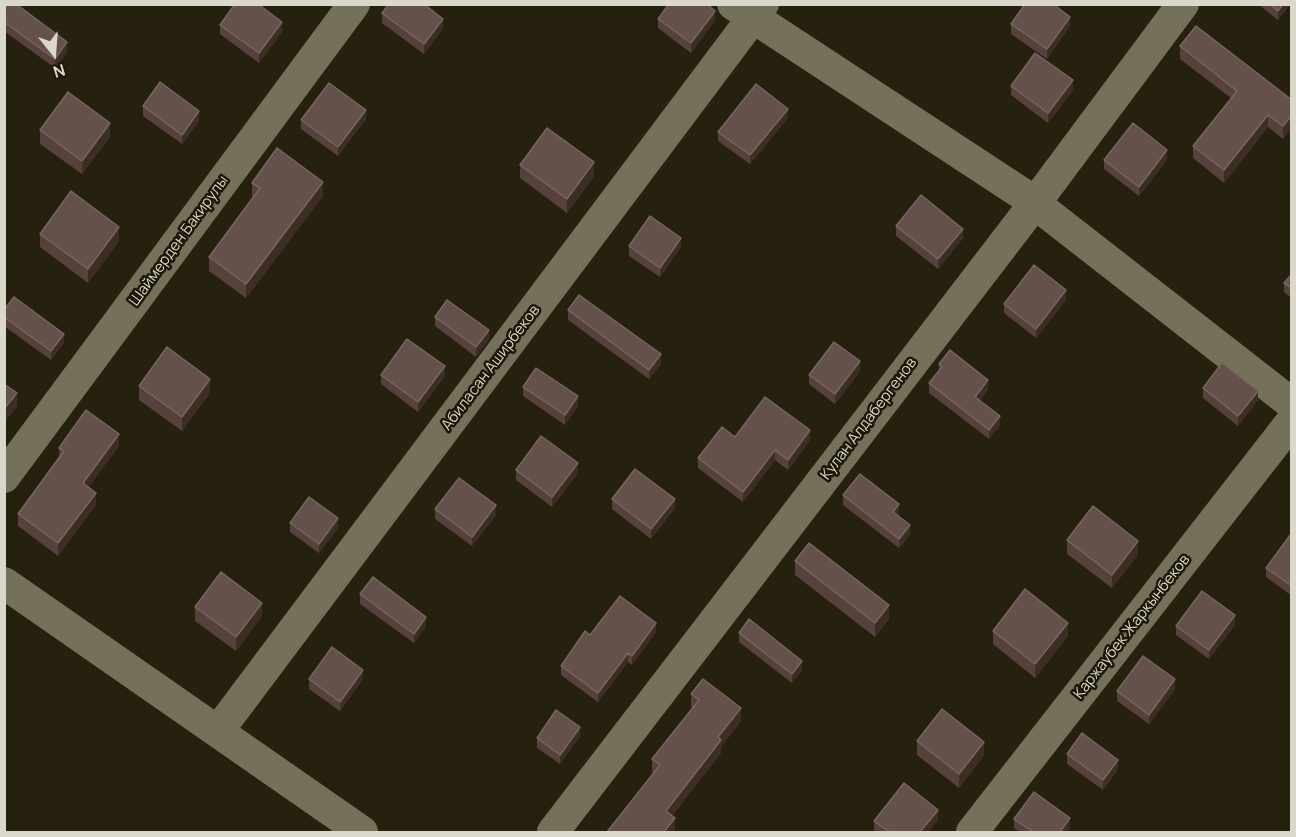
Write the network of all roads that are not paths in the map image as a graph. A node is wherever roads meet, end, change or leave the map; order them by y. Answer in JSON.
{"nodes":[{"id":1,"x":354,"y":4,"type":"edge"},
{"id":2,"x":1183,"y":4,"type":"edge"},
{"id":3,"x":750,"y":9,"type":"edge"},
{"id":4,"x":1035,"y":203,"type":"junction"},
{"id":5,"x":1292,"y":404,"type":"edge"},
{"id":6,"x":1292,"y":421,"type":"edge"},
{"id":7,"x":4,"y":477,"type":"edge"},
{"id":8,"x":4,"y":583,"type":"edge"},
{"id":9,"x":218,"y":731,"type":"junction"},
{"id":10,"x":362,"y":832,"type":"edge"},
{"id":11,"x":553,"y":832,"type":"edge"},
{"id":12,"x":972,"y":832,"type":"edge"}],
"edges":[{"from":1,"to":7,"type":"street","name":"Шаймерден Бакирулы"},
{"from":2,"to":4,"type":"street","name":"Кулан Алдабергенов"},
{"from":3,"to":4,"type":"street"},
{"from":3,"to":9,"type":"street","name":"Абиласан Аширбеков"},
{"from":4,"to":5,"type":"street"},
{"from":4,"to":11,"type":"street","name":"Кулан Алдабергенов"},
{"from":6,"to":12,"type":"street","name":"Каржаубек Жаркынбеков"},
{"from":8,"to":9,"type":"street"},
{"from":9,"to":10,"type":"street"}]}
